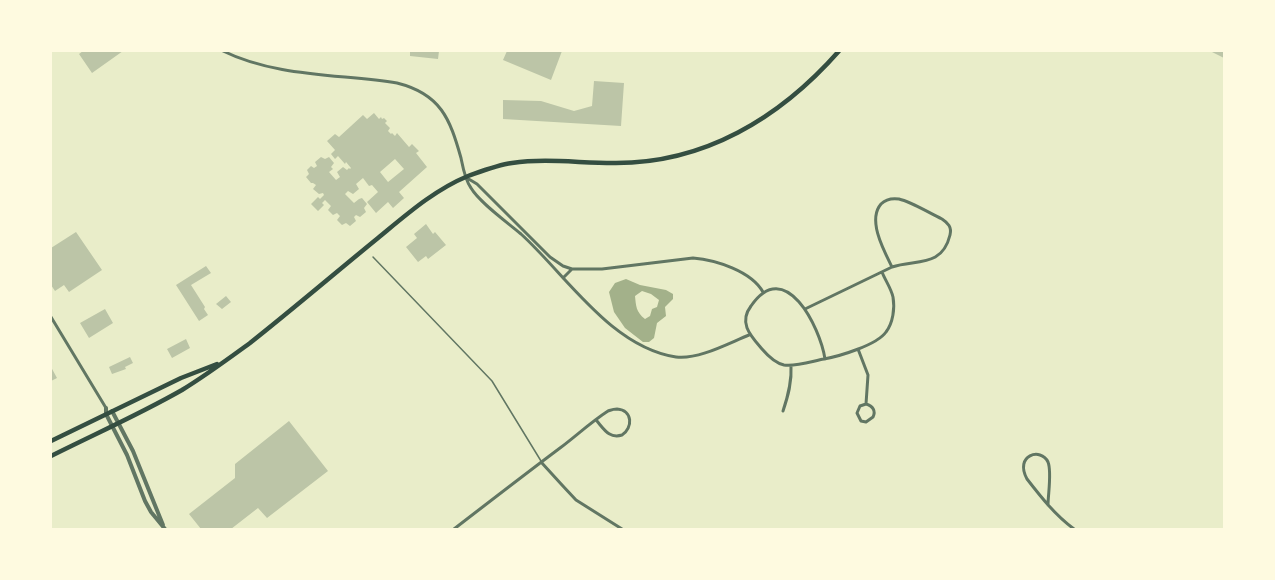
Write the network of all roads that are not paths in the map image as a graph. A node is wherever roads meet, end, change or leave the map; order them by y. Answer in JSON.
{"nodes":[{"id":1,"x":223,"y":51,"type":"edge"},
{"id":2,"x":839,"y":51,"type":"edge"},
{"id":3,"x":466,"y":177,"type":"junction"},
{"id":4,"x":373,"y":257,"type":"dead end"},
{"id":5,"x":892,"y":267,"type":"junction"},
{"id":6,"x":572,"y":269,"type":"junction"},
{"id":7,"x":882,"y":272,"type":"junction"},
{"id":8,"x":562,"y":278,"type":"junction"},
{"id":9,"x":763,"y":292,"type":"junction"},
{"id":10,"x":806,"y":309,"type":"junction"},
{"id":11,"x":51,"y":317,"type":"edge"},
{"id":12,"x":750,"y":335,"type":"junction"},
{"id":13,"x":858,"y":349,"type":"junction"},
{"id":14,"x":825,"y":359,"type":"junction"},
{"id":15,"x":225,"y":361,"type":"junction"},
{"id":16,"x":791,"y":366,"type":"junction"},
{"id":17,"x":866,"y":404,"type":"junction"},
{"id":18,"x":108,"y":411,"type":"junction"},
{"id":19,"x":783,"y":411,"type":"dead end"},
{"id":20,"x":596,"y":420,"type":"junction"},
{"id":21,"x":118,"y":422,"type":"junction"},
{"id":22,"x":112,"y":426,"type":"junction"},
{"id":23,"x":51,"y":441,"type":"edge"},
{"id":24,"x":51,"y":456,"type":"edge"},
{"id":25,"x":542,"y":462,"type":"junction"},
{"id":26,"x":1048,"y":505,"type":"junction"},
{"id":27,"x":165,"y":528,"type":"edge"},
{"id":28,"x":454,"y":529,"type":"edge"},
{"id":29,"x":621,"y":529,"type":"edge"},
{"id":30,"x":1074,"y":529,"type":"edge"}],
"edges":[{"from":1,"to":3,"type":"street"},
{"from":2,"to":3,"type":"main road"},
{"from":3,"to":6,"type":"street"},
{"from":3,"to":8,"type":"street"},
{"from":3,"to":15,"type":"main road"},
{"from":4,"to":25,"type":"lane"},
{"from":5,"to":5,"type":"street"},
{"from":5,"to":7,"type":"street"},
{"from":6,"to":8,"type":"street"},
{"from":6,"to":9,"type":"street"},
{"from":7,"to":10,"type":"street"},
{"from":7,"to":13,"type":"street"},
{"from":8,"to":12,"type":"street"},
{"from":9,"to":10,"type":"street"},
{"from":9,"to":12,"type":"street"},
{"from":10,"to":14,"type":"street"},
{"from":11,"to":18,"type":"street"},
{"from":12,"to":16,"type":"street"},
{"from":13,"to":14,"type":"street"},
{"from":13,"to":17,"type":"street"},
{"from":14,"to":16,"type":"street"},
{"from":15,"to":18,"type":"main road"},
{"from":15,"to":21,"type":"main road"},
{"from":16,"to":19,"type":"street"},
{"from":17,"to":17,"type":"street"},
{"from":18,"to":21,"type":"street"},
{"from":18,"to":22,"type":"street"},
{"from":18,"to":23,"type":"main road"},
{"from":20,"to":20,"type":"street"},
{"from":20,"to":25,"type":"street"},
{"from":21,"to":22,"type":"main road"},
{"from":21,"to":27,"type":"street"},
{"from":22,"to":24,"type":"main road"},
{"from":22,"to":27,"type":"street"},
{"from":25,"to":28,"type":"street"},
{"from":25,"to":29,"type":"street"},
{"from":26,"to":26,"type":"street"},
{"from":26,"to":30,"type":"street"}]}
